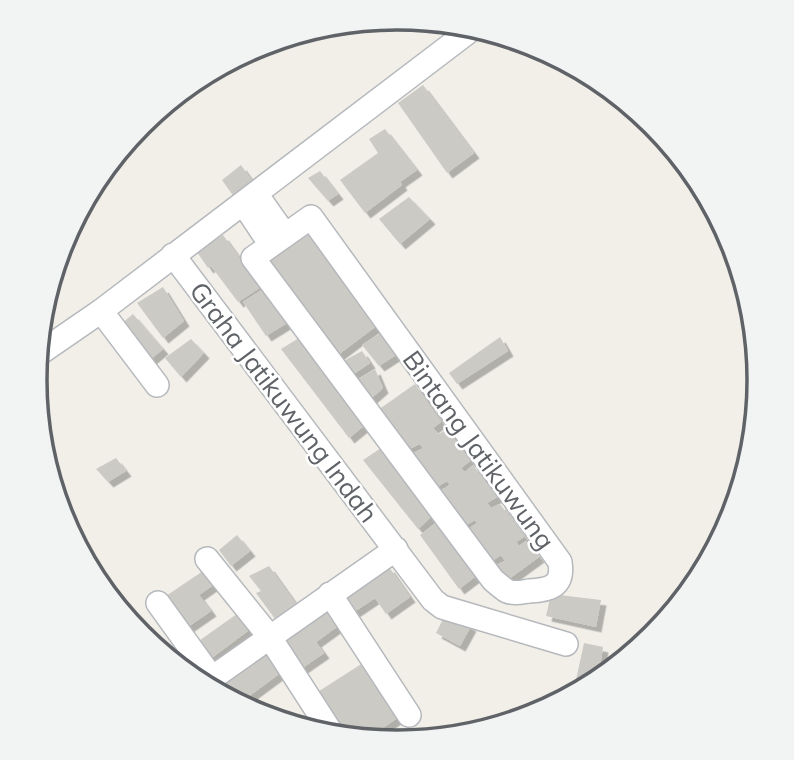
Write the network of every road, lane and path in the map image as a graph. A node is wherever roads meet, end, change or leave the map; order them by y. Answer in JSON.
{"nodes":[{"id":1,"x":463,"y":36,"type":"edge"},
{"id":2,"x":250,"y":198,"type":"junction"},
{"id":3,"x":278,"y":240,"type":"junction"},
{"id":4,"x":173,"y":255,"type":"junction"},
{"id":5,"x":101,"y":311,"type":"junction"},
{"id":6,"x":48,"y":347,"type":"edge"},
{"id":7,"x":157,"y":385,"type":"dead end"},
{"id":8,"x":396,"y":549,"type":"junction"},
{"id":9,"x":207,"y":559,"type":"dead end"},
{"id":10,"x":330,"y":594,"type":"junction"},
{"id":11,"x":159,"y":603,"type":"dead end"},
{"id":12,"x":269,"y":636,"type":"junction"},
{"id":13,"x":566,"y":643,"type":"dead end"},
{"id":14,"x":206,"y":673,"type":"edge"},
{"id":15,"x":214,"y":678,"type":"edge"},
{"id":16,"x":409,"y":715,"type":"dead end"},
{"id":17,"x":325,"y":723,"type":"edge"}],
"edges":[{"from":1,"to":2,"type":"street"},
{"from":2,"to":3,"type":"street"},
{"from":2,"to":4,"type":"street"},
{"from":3,"to":3,"type":"street","name":"Bintang Jatikuwung"},
{"from":4,"to":5,"type":"street"},
{"from":4,"to":8,"type":"street","name":"Graha Jatikuwung Indah"},
{"from":5,"to":6,"type":"street"},
{"from":5,"to":7,"type":"street"},
{"from":8,"to":10,"type":"street","name":"Graha Jatikuwung Indah"},
{"from":8,"to":13,"type":"street","name":"Graha Jatikuwung Indah"},
{"from":9,"to":12,"type":"street"},
{"from":10,"to":12,"type":"street","name":"Graha Jatikuwung Indah"},
{"from":10,"to":16,"type":"street"},
{"from":11,"to":14,"type":"street","name":"Graha Jatikuwung Indah"},
{"from":12,"to":15,"type":"street","name":"Graha Jatikuwung Indah"},
{"from":12,"to":17,"type":"street"}]}
